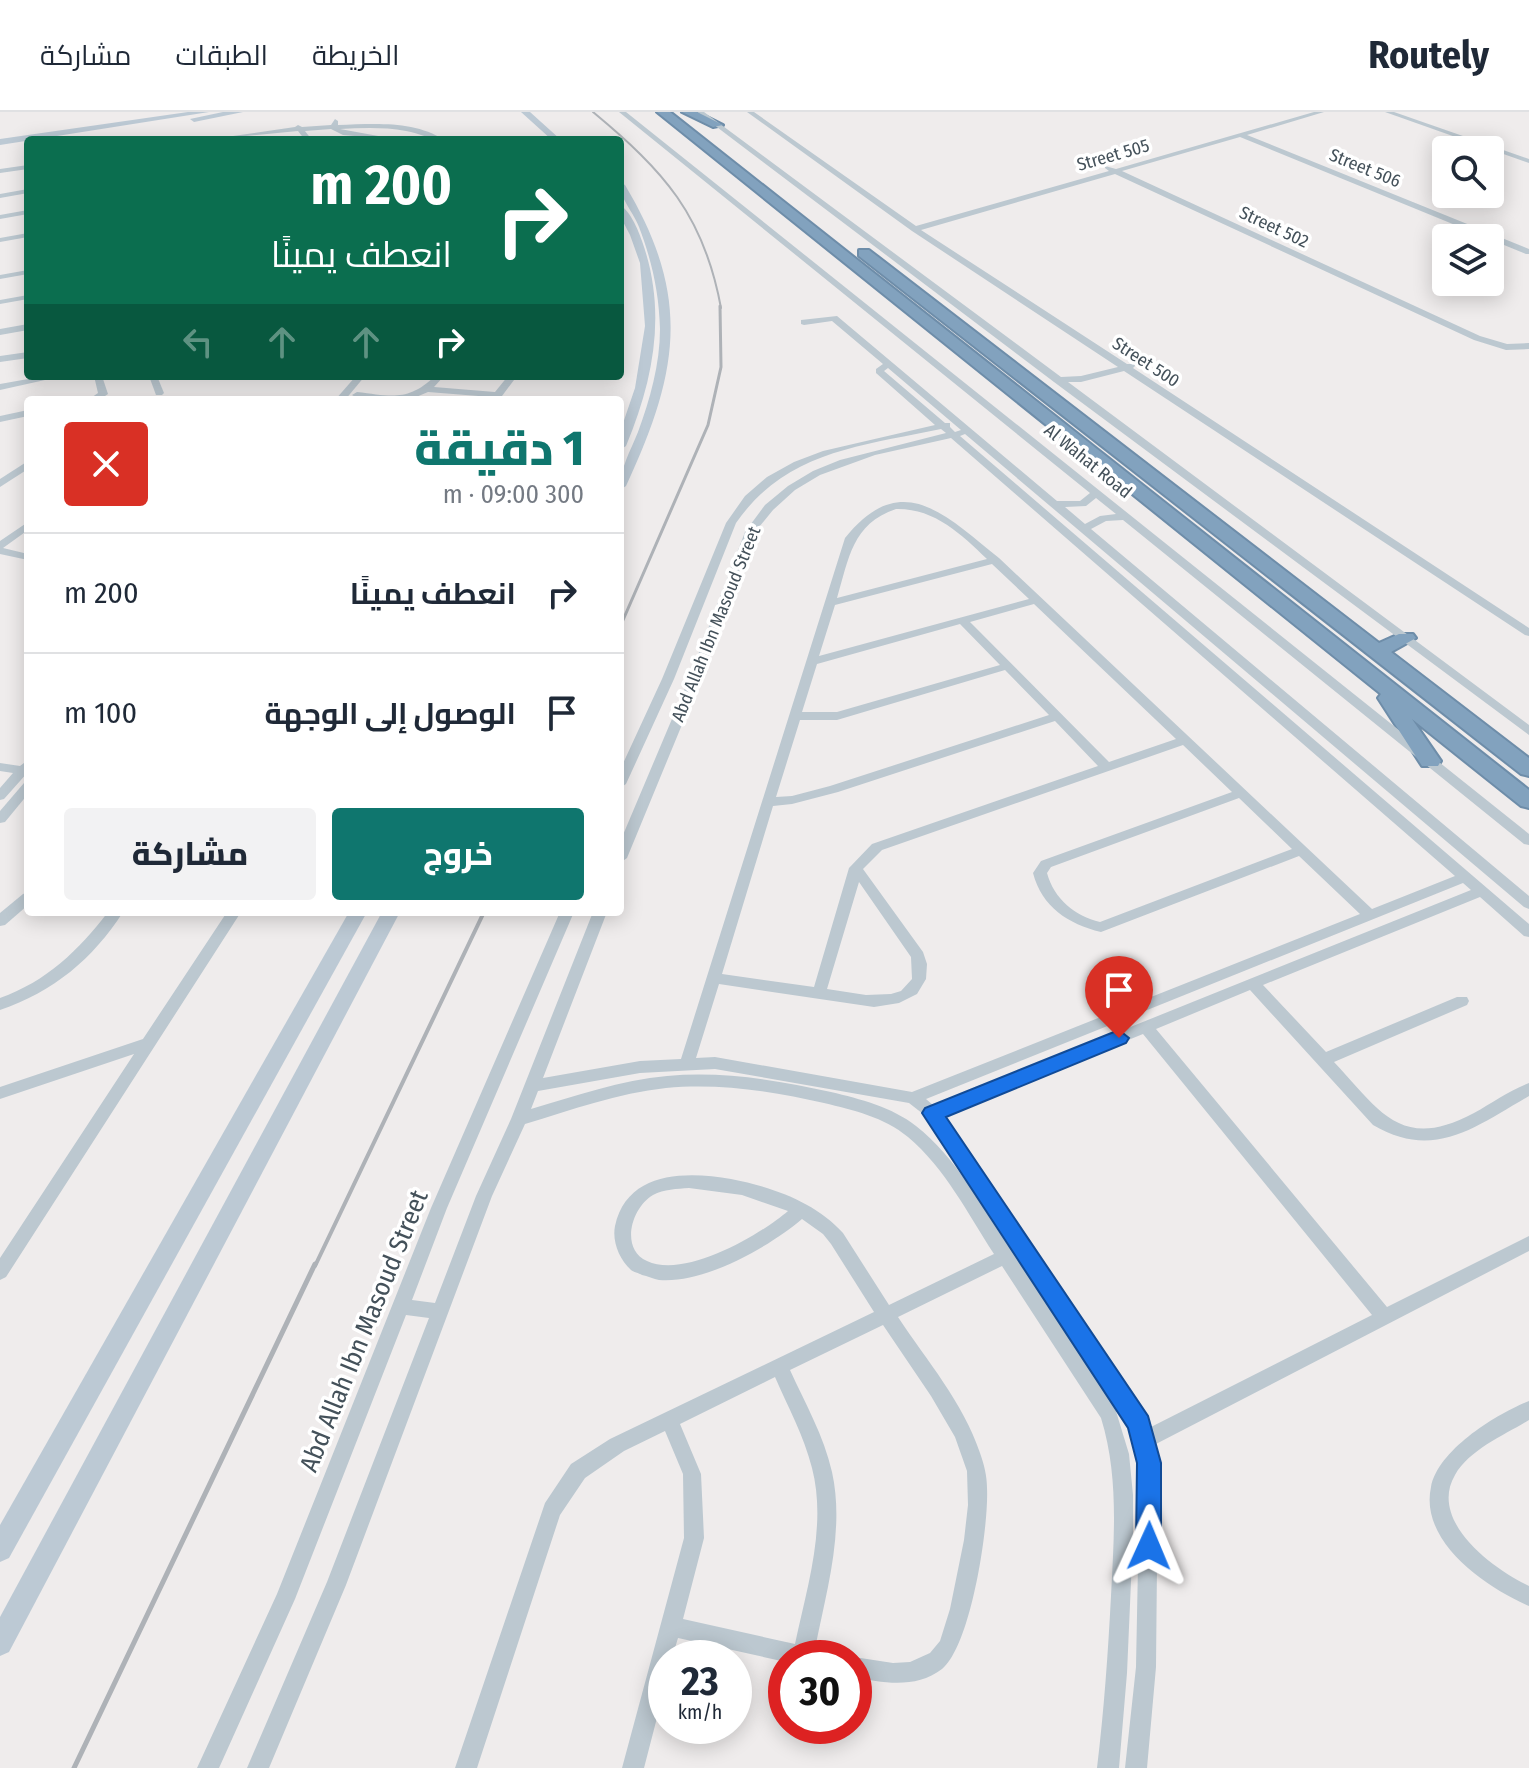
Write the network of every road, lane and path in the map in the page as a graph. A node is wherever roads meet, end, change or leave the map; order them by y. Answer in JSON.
{"nodes":[{"id":1,"x":205,"y":112,"type":"edge"},
{"id":2,"x":239,"y":112,"type":"edge"},
{"id":3,"x":525,"y":112,"type":"edge"},
{"id":4,"x":622,"y":112,"type":"edge"},
{"id":5,"x":663,"y":112,"type":"edge"},
{"id":6,"x":681,"y":112,"type":"edge"},
{"id":7,"x":688,"y":112,"type":"edge"},
{"id":8,"x":700,"y":112,"type":"edge"},
{"id":9,"x":750,"y":112,"type":"edge"},
{"id":10,"x":759,"y":112,"type":"edge"},
{"id":11,"x":1302,"y":112,"type":"edge"},
{"id":12,"x":1321,"y":112,"type":"edge"},
{"id":13,"x":1388,"y":112,"type":"edge"},
{"id":14,"x":1403,"y":112,"type":"edge"},
{"id":15,"x":549,"y":117,"type":"dead end"},
{"id":16,"x":535,"y":119,"type":"junction"},
{"id":17,"x":335,"y":121,"type":"junction"},
{"id":18,"x":557,"y":125,"type":"dead end"},
{"id":19,"x":717,"y":125,"type":"junction"},
{"id":20,"x":298,"y":127,"type":"junction"},
{"id":21,"x":431,"y":131,"type":"junction"},
{"id":22,"x":566,"y":132,"type":"dead end"},
{"id":23,"x":1234,"y":134,"type":"junction"},
{"id":24,"x":51,"y":136,"type":"edge"},
{"id":25,"x":75,"y":136,"type":"edge"},
{"id":26,"x":254,"y":136,"type":"edge"},
{"id":27,"x":306,"y":136,"type":"edge"},
{"id":28,"x":366,"y":136,"type":"edge"},
{"id":29,"x":420,"y":136,"type":"edge"},
{"id":30,"x":437,"y":136,"type":"edge"},
{"id":31,"x":553,"y":136,"type":"edge"},
{"id":32,"x":24,"y":140,"type":"edge"},
{"id":33,"x":24,"y":143,"type":"edge"},
{"id":34,"x":0,"y":144,"type":"edge"},
{"id":35,"x":1529,"y":158,"type":"edge"},
{"id":36,"x":24,"y":168,"type":"edge"},
{"id":37,"x":1114,"y":168,"type":"junction"},
{"id":38,"x":0,"y":171,"type":"edge"},
{"id":39,"x":24,"y":191,"type":"edge"},
{"id":40,"x":624,"y":192,"type":"edge"},
{"id":41,"x":0,"y":194,"type":"edge"},
{"id":42,"x":24,"y":213,"type":"edge"},
{"id":43,"x":0,"y":217,"type":"edge"},
{"id":44,"x":1449,"y":224,"type":"edge"},
{"id":45,"x":915,"y":225,"type":"junction"},
{"id":46,"x":626,"y":228,"type":"edge"},
{"id":47,"x":24,"y":236,"type":"edge"},
{"id":48,"x":0,"y":240,"type":"edge"},
{"id":49,"x":1504,"y":246,"type":"edge"},
{"id":50,"x":1529,"y":255,"type":"edge"},
{"id":51,"x":24,"y":273,"type":"edge"},
{"id":52,"x":0,"y":277,"type":"edge"},
{"id":53,"x":24,"y":298,"type":"edge"},
{"id":54,"x":0,"y":302,"type":"edge"},
{"id":55,"x":1431,"y":315,"type":"junction"},
{"id":56,"x":804,"y":322,"type":"dead end"},
{"id":57,"x":24,"y":328,"type":"edge"},
{"id":58,"x":0,"y":332,"type":"edge"},
{"id":59,"x":1529,"y":339,"type":"edge"},
{"id":60,"x":1529,"y":346,"type":"edge"},
{"id":61,"x":24,"y":356,"type":"edge"},
{"id":62,"x":0,"y":359,"type":"edge"},
{"id":63,"x":889,"y":363,"type":"junction"},
{"id":64,"x":1135,"y":369,"type":"junction"},
{"id":65,"x":38,"y":380,"type":"edge"},
{"id":66,"x":154,"y":380,"type":"edge"},
{"id":67,"x":358,"y":380,"type":"edge"},
{"id":68,"x":370,"y":380,"type":"edge"},
{"id":69,"x":436,"y":380,"type":"edge"},
{"id":70,"x":510,"y":380,"type":"edge"},
{"id":71,"x":1057,"y":380,"type":"junction"},
{"id":72,"x":0,"y":387,"type":"edge"},
{"id":73,"x":428,"y":389,"type":"junction"},
{"id":74,"x":159,"y":393,"type":"dead end"},
{"id":75,"x":1076,"y":395,"type":"junction"},
{"id":76,"x":344,"y":396,"type":"edge"},
{"id":77,"x":356,"y":396,"type":"edge"},
{"id":78,"x":415,"y":396,"type":"edge"},
{"id":79,"x":487,"y":396,"type":"edge"},
{"id":80,"x":496,"y":396,"type":"edge"},
{"id":81,"x":24,"y":414,"type":"edge"},
{"id":82,"x":0,"y":419,"type":"edge"},
{"id":83,"x":959,"y":422,"type":"junction"},
{"id":84,"x":1085,"y":425,"type":"junction"},
{"id":85,"x":944,"y":426,"type":"junction"},
{"id":86,"x":970,"y":431,"type":"junction"},
{"id":87,"x":624,"y":434,"type":"edge"},
{"id":88,"x":954,"y":435,"type":"junction"},
{"id":89,"x":24,"y":456,"type":"edge"},
{"id":90,"x":24,"y":467,"type":"edge"},
{"id":91,"x":3,"y":468,"type":"edge"},
{"id":92,"x":624,"y":469,"type":"edge"},
{"id":93,"x":0,"y":484,"type":"edge"},
{"id":94,"x":1096,"y":494,"type":"junction"},
{"id":95,"x":1056,"y":504,"type":"junction"},
{"id":96,"x":1124,"y":517,"type":"junction"},
{"id":97,"x":24,"y":528,"type":"edge"},
{"id":98,"x":1086,"y":528,"type":"junction"},
{"id":99,"x":1400,"y":544,"type":"junction"},
{"id":100,"x":0,"y":548,"type":"edge"},
{"id":101,"x":24,"y":556,"type":"edge"},
{"id":102,"x":995,"y":560,"type":"junction"},
{"id":103,"x":1037,"y":600,"type":"junction"},
{"id":104,"x":831,"y":603,"type":"junction"},
{"id":105,"x":962,"y":620,"type":"junction"},
{"id":106,"x":1529,"y":622,"type":"edge"},
{"id":107,"x":1529,"y":633,"type":"edge"},
{"id":108,"x":1406,"y":638,"type":"junction"},
{"id":109,"x":1376,"y":651,"type":"junction"},
{"id":110,"x":813,"y":661,"type":"junction"},
{"id":111,"x":1008,"y":666,"type":"junction"},
{"id":112,"x":1376,"y":679,"type":"junction"},
{"id":113,"x":796,"y":716,"type":"junction"},
{"id":114,"x":1057,"y":716,"type":"junction"},
{"id":115,"x":1529,"y":731,"type":"edge"},
{"id":116,"x":1185,"y":740,"type":"junction"},
{"id":117,"x":1430,"y":761,"type":"junction"},
{"id":118,"x":0,"y":767,"type":"edge"},
{"id":119,"x":24,"y":767,"type":"edge"},
{"id":120,"x":1107,"y":767,"type":"junction"},
{"id":121,"x":24,"y":768,"type":"edge"},
{"id":122,"x":626,"y":768,"type":"junction"},
{"id":123,"x":1529,"y":769,"type":"edge"},
{"id":124,"x":655,"y":772,"type":"junction"},
{"id":125,"x":624,"y":773,"type":"edge"},
{"id":126,"x":6,"y":781,"type":"edge"},
{"id":127,"x":24,"y":791,"type":"edge"},
{"id":128,"x":1241,"y":793,"type":"junction"},
{"id":129,"x":0,"y":796,"type":"edge"},
{"id":130,"x":1529,"y":801,"type":"edge"},
{"id":131,"x":769,"y":802,"type":"junction"},
{"id":132,"x":1429,"y":818,"type":"junction"},
{"id":133,"x":0,"y":819,"type":"edge"},
{"id":134,"x":1406,"y":826,"type":"junction"},
{"id":135,"x":1529,"y":841,"type":"edge"},
{"id":136,"x":624,"y":848,"type":"edge"},
{"id":137,"x":1301,"y":850,"type":"junction"},
{"id":138,"x":856,"y":868,"type":"junction"},
{"id":139,"x":1465,"y":877,"type":"junction"},
{"id":140,"x":1482,"y":891,"type":"junction"},
{"id":141,"x":24,"y":900,"type":"edge"},
{"id":142,"x":1529,"y":904,"type":"edge"},
{"id":143,"x":1369,"y":914,"type":"junction"},
{"id":144,"x":113,"y":916,"type":"edge"},
{"id":145,"x":231,"y":916,"type":"edge"},
{"id":146,"x":356,"y":916,"type":"edge"},
{"id":147,"x":389,"y":916,"type":"edge"},
{"id":148,"x":565,"y":916,"type":"edge"},
{"id":149,"x":598,"y":916,"type":"edge"},
{"id":150,"x":0,"y":921,"type":"edge"},
{"id":151,"x":1529,"y":932,"type":"edge"},
{"id":152,"x":714,"y":978,"type":"junction"},
{"id":153,"x":1252,"y":983,"type":"junction"},
{"id":154,"x":819,"y":993,"type":"junction"},
{"id":155,"x":1462,"y":1001,"type":"dead end"},
{"id":156,"x":0,"y":1004,"type":"edge"},
{"id":157,"x":1146,"y":1027,"type":"junction"},
{"id":158,"x":149,"y":1043,"type":"junction"},
{"id":159,"x":1323,"y":1060,"type":"junction"},
{"id":160,"x":687,"y":1063,"type":"junction"},
{"id":161,"x":795,"y":1085,"type":"junction"},
{"id":162,"x":532,"y":1086,"type":"junction"},
{"id":163,"x":1529,"y":1089,"type":"edge"},
{"id":164,"x":0,"y":1093,"type":"edge"},
{"id":165,"x":913,"y":1098,"type":"junction"},
{"id":166,"x":932,"y":1113,"type":"junction"},
{"id":167,"x":519,"y":1119,"type":"junction"},
{"id":168,"x":802,"y":1209,"type":"junction"},
{"id":169,"x":1529,"y":1243,"type":"edge"},
{"id":170,"x":1024,"y":1248,"type":"junction"},
{"id":171,"x":1005,"y":1257,"type":"junction"},
{"id":172,"x":0,"y":1272,"type":"edge"},
{"id":173,"x":400,"y":1306,"type":"junction"},
{"id":174,"x":439,"y":1311,"type":"junction"},
{"id":175,"x":886,"y":1314,"type":"junction"},
{"id":176,"x":1384,"y":1317,"type":"junction"},
{"id":177,"x":779,"y":1366,"type":"junction"},
{"id":178,"x":1529,"y":1410,"type":"edge"},
{"id":179,"x":669,"y":1420,"type":"junction"},
{"id":180,"x":1145,"y":1440,"type":"junction"},
{"id":181,"x":0,"y":1549,"type":"edge"},
{"id":182,"x":1529,"y":1596,"type":"edge"},
{"id":183,"x":672,"y":1627,"type":"junction"},
{"id":184,"x":810,"y":1640,"type":"edge"},
{"id":185,"x":0,"y":1643,"type":"edge"},
{"id":186,"x":768,"y":1648,"type":"edge"},
{"id":187,"x":872,"y":1670,"type":"edge"},
{"id":188,"x":208,"y":1768,"type":"edge"},
{"id":189,"x":258,"y":1768,"type":"edge"},
{"id":190,"x":466,"y":1768,"type":"edge"},
{"id":191,"x":633,"y":1768,"type":"edge"},
{"id":192,"x":1108,"y":1768,"type":"edge"},
{"id":193,"x":1136,"y":1768,"type":"edge"}],
"edges":[{"from":1,"to":24,"type":"street"},
{"from":2,"to":25,"type":"street"},
{"from":3,"to":16,"type":"street"},
{"from":4,"to":94,"type":"street","name":"Al Wahat Road"},
{"from":5,"to":112,"type":"highway","name":"Al Wahat Road"},
{"from":6,"to":84,"type":"highway","name":"Al Wahat Road"},
{"from":7,"to":19,"type":"highway"},
{"from":8,"to":19,"type":"street","name":"Al Wahat Road"},
{"from":9,"to":45,"type":"street","name":"Street 500"},
{"from":10,"to":45,"type":"street","name":"Street 500"},
{"from":11,"to":23,"type":"street","name":"Street 505"},
{"from":12,"to":23,"type":"street","name":"Street 505"},
{"from":13,"to":35,"type":"street"},
{"from":14,"to":35,"type":"street"},
{"from":15,"to":16,"type":"street"},
{"from":16,"to":31,"type":"street"},
{"from":17,"to":20,"type":"street"},
{"from":17,"to":21,"type":"street"},
{"from":17,"to":28,"type":"street"},
{"from":18,"to":22,"type":"street"},
{"from":19,"to":71,"type":"street","name":"Al Wahat Road"},
{"from":20,"to":26,"type":"street"},
{"from":20,"to":27,"type":"street"},
{"from":21,"to":29,"type":"street"},
{"from":21,"to":30,"type":"street"},
{"from":23,"to":37,"type":"street","name":"Street 505"},
{"from":23,"to":44,"type":"street","name":"Street 506"},
{"from":23,"to":50,"type":"street","name":"Street 506"},
{"from":32,"to":34,"type":"street"},
{"from":33,"to":34,"type":"street"},
{"from":36,"to":38,"type":"street"},
{"from":37,"to":45,"type":"street","name":"Street 505"},
{"from":37,"to":55,"type":"street","name":"Street 502"},
{"from":39,"to":41,"type":"street"},
{"from":40,"to":92,"type":"street"},
{"from":42,"to":43,"type":"street"},
{"from":45,"to":64,"type":"street","name":"Street 500"},
{"from":46,"to":87,"type":"street"},
{"from":47,"to":48,"type":"street"},
{"from":49,"to":50,"type":"street","name":"Street 506"},
{"from":51,"to":52,"type":"street"},
{"from":53,"to":54,"type":"street"},
{"from":55,"to":59,"type":"street"},
{"from":55,"to":60,"type":"street"},
{"from":56,"to":63,"type":"street"},
{"from":57,"to":58,"type":"street"},
{"from":61,"to":62,"type":"street"},
{"from":63,"to":83,"type":"street"},
{"from":63,"to":85,"type":"street"},
{"from":64,"to":71,"type":"street"},
{"from":64,"to":75,"type":"street"},
{"from":64,"to":99,"type":"street","name":"Street 500"},
{"from":65,"to":72,"type":"street"},
{"from":66,"to":74,"type":"street"},
{"from":67,"to":76,"type":"street"},
{"from":68,"to":77,"type":"street"},
{"from":69,"to":73,"type":"street"},
{"from":70,"to":80,"type":"street"},
{"from":71,"to":75,"type":"street","name":"Al Wahat Road"},
{"from":73,"to":78,"type":"street"},
{"from":73,"to":79,"type":"street"},
{"from":75,"to":84,"type":"highway"},
{"from":75,"to":108,"type":"street","name":"Al Wahat Road"},
{"from":81,"to":82,"type":"street"},
{"from":83,"to":85,"type":"street","name":"Abd Allah Ibn Masoud Street"},
{"from":83,"to":86,"type":"street"},
{"from":84,"to":109,"type":"highway","name":"Al Wahat Road"},
{"from":85,"to":88,"type":"street"},
{"from":85,"to":122,"type":"street","name":"Abd Allah Ibn Masoud Street"},
{"from":86,"to":88,"type":"street","name":"Abd Allah Ibn Masoud Street"},
{"from":86,"to":95,"type":"street"},
{"from":88,"to":124,"type":"street","name":"Abd Allah Ibn Masoud Street"},
{"from":88,"to":134,"type":"street"},
{"from":89,"to":91,"type":"street"},
{"from":90,"to":93,"type":"street"},
{"from":94,"to":95,"type":"street"},
{"from":94,"to":96,"type":"street","name":"Al Wahat Road"},
{"from":95,"to":98,"type":"street"},
{"from":96,"to":98,"type":"street"},
{"from":96,"to":117,"type":"street","name":"Al Wahat Road"},
{"from":97,"to":100,"type":"street"},
{"from":98,"to":132,"type":"street"},
{"from":99,"to":106,"type":"street","name":"Street 500"},
{"from":99,"to":107,"type":"street","name":"Street 500"},
{"from":100,"to":101,"type":"street"},
{"from":102,"to":103,"type":"street"},
{"from":102,"to":104,"type":"street"},
{"from":102,"to":104,"type":"street"},
{"from":103,"to":105,"type":"street"},
{"from":103,"to":116,"type":"street"},
{"from":104,"to":110,"type":"street"},
{"from":105,"to":110,"type":"street"},
{"from":105,"to":111,"type":"street"},
{"from":108,"to":109,"type":"highway"},
{"from":108,"to":115,"type":"street","name":"Al Wahat Road"},
{"from":109,"to":123,"type":"highway","name":"Al Wahat Road"},
{"from":110,"to":113,"type":"street"},
{"from":111,"to":113,"type":"street"},
{"from":111,"to":114,"type":"street"},
{"from":112,"to":117,"type":"highway"},
{"from":112,"to":130,"type":"highway","name":"Al Wahat Road"},
{"from":113,"to":131,"type":"street"},
{"from":114,"to":120,"type":"street"},
{"from":114,"to":131,"type":"street"},
{"from":116,"to":120,"type":"street"},
{"from":116,"to":128,"type":"street"},
{"from":117,"to":135,"type":"street","name":"Al Wahat Road"},
{"from":118,"to":119,"type":"street"},
{"from":120,"to":138,"type":"street"},
{"from":121,"to":126,"type":"street"},
{"from":122,"to":124,"type":"street"},
{"from":122,"to":125,"type":"street","name":"Abd Allah Ibn Masoud Street"},
{"from":124,"to":136,"type":"street","name":"Abd Allah Ibn Masoud Street"},
{"from":126,"to":129,"type":"street"},
{"from":127,"to":133,"type":"street"},
{"from":128,"to":137,"type":"street"},
{"from":128,"to":137,"type":"street"},
{"from":131,"to":152,"type":"street"},
{"from":132,"to":134,"type":"street"},
{"from":132,"to":142,"type":"street"},
{"from":134,"to":139,"type":"street"},
{"from":137,"to":143,"type":"street"},
{"from":138,"to":154,"type":"street"},
{"from":138,"to":154,"type":"street"},
{"from":139,"to":140,"type":"street"},
{"from":139,"to":143,"type":"street"},
{"from":140,"to":151,"type":"street"},
{"from":140,"to":153,"type":"street"},
{"from":141,"to":150,"type":"street"},
{"from":143,"to":165,"type":"street"},
{"from":144,"to":156,"type":"street"},
{"from":145,"to":158,"type":"street"},
{"from":146,"to":181,"type":"street"},
{"from":147,"to":185,"type":"street"},
{"from":148,"to":173,"type":"street","name":"Abd Allah Ibn Masoud Street"},
{"from":149,"to":162,"type":"street"},
{"from":152,"to":154,"type":"street"},
{"from":152,"to":160,"type":"street"},
{"from":153,"to":157,"type":"street"},
{"from":153,"to":159,"type":"street"},
{"from":155,"to":159,"type":"street"},
{"from":157,"to":166,"type":"street"},
{"from":157,"to":176,"type":"street"},
{"from":158,"to":164,"type":"street"},
{"from":158,"to":172,"type":"street"},
{"from":159,"to":163,"type":"street"},
{"from":160,"to":161,"type":"street"},
{"from":160,"to":162,"type":"street"},
{"from":161,"to":165,"type":"street"},
{"from":161,"to":167,"type":"street"},
{"from":161,"to":171,"type":"street"},
{"from":162,"to":167,"type":"street"},
{"from":165,"to":166,"type":"street"},
{"from":166,"to":170,"type":"street"},
{"from":167,"to":174,"type":"street"},
{"from":168,"to":168,"type":"street"},
{"from":168,"to":175,"type":"street"},
{"from":169,"to":176,"type":"street"},
{"from":170,"to":171,"type":"street"},
{"from":170,"to":180,"type":"street"},
{"from":171,"to":175,"type":"street"},
{"from":171,"to":192,"type":"street"},
{"from":173,"to":174,"type":"street"},
{"from":173,"to":188,"type":"street","name":"Abd Allah Ibn Masoud Street"},
{"from":174,"to":189,"type":"street"},
{"from":175,"to":177,"type":"street"},
{"from":175,"to":187,"type":"street"},
{"from":176,"to":180,"type":"street"},
{"from":177,"to":179,"type":"street"},
{"from":177,"to":184,"type":"street"},
{"from":178,"to":182,"type":"street"},
{"from":179,"to":183,"type":"street"},
{"from":179,"to":190,"type":"street"},
{"from":180,"to":193,"type":"street"},
{"from":183,"to":186,"type":"street"},
{"from":183,"to":191,"type":"street"}]}
